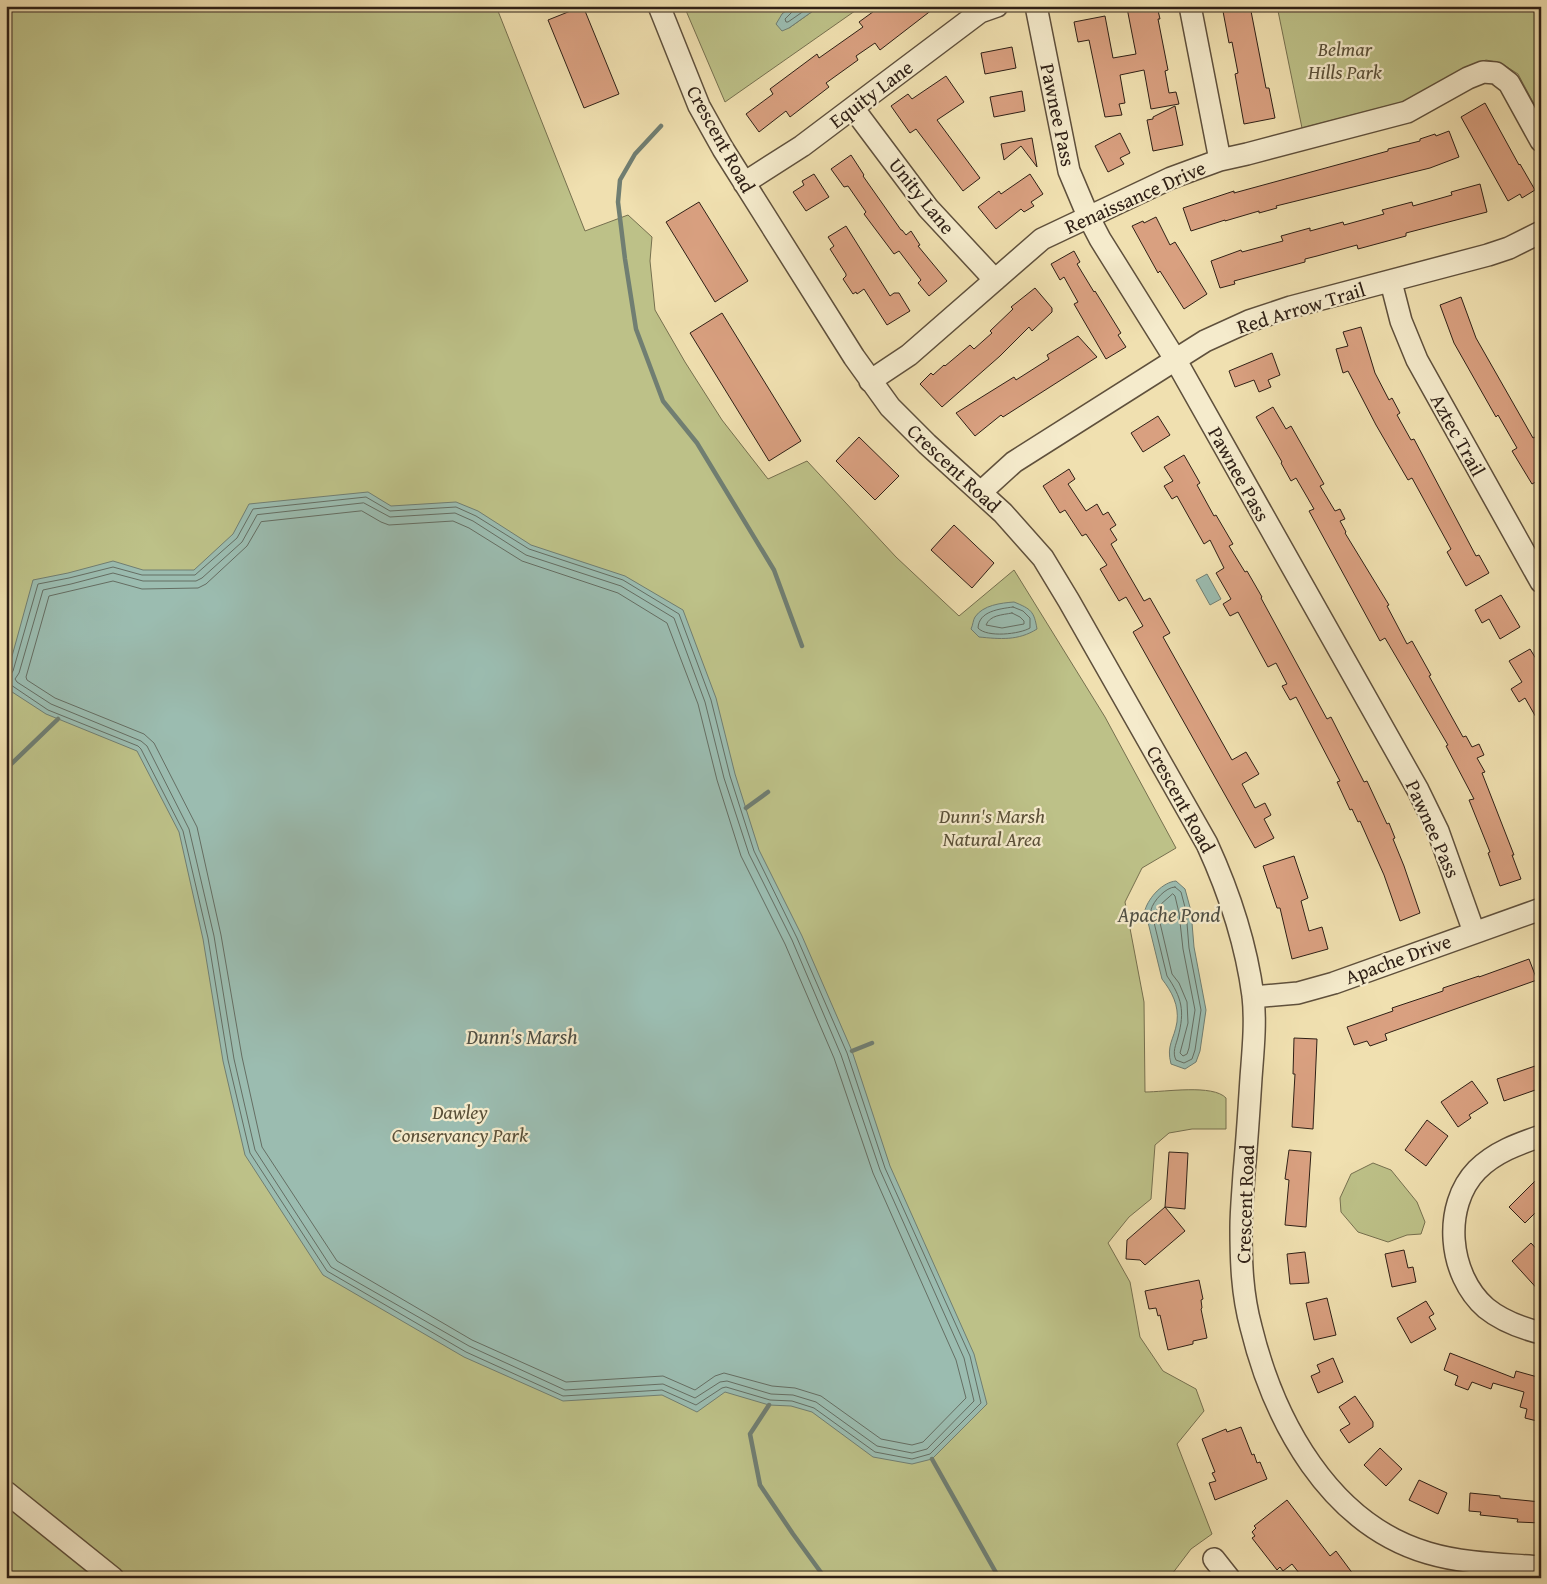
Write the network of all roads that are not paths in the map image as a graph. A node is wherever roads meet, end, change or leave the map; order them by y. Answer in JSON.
{"nodes":[{"id":1,"x":658,"y":6,"type":"edge"},
{"id":2,"x":997,"y":6,"type":"edge"},
{"id":3,"x":1036,"y":6,"type":"edge"},
{"id":4,"x":1190,"y":6,"type":"edge"},
{"id":5,"x":853,"y":108,"type":"junction"},
{"id":6,"x":1541,"y":141,"type":"edge"},
{"id":7,"x":1220,"y":160,"type":"junction"},
{"id":8,"x":744,"y":183,"type":"junction"},
{"id":9,"x":1088,"y":216,"type":"junction"},
{"id":10,"x":1541,"y":232,"type":"edge"},
{"id":11,"x":995,"y":280,"type":"junction"},
{"id":12,"x":1391,"y":282,"type":"junction"},
{"id":13,"x":1175,"y":359,"type":"junction"},
{"id":14,"x":870,"y":381,"type":"junction"},
{"id":15,"x":981,"y":492,"type":"junction"},
{"id":16,"x":1541,"y":582,"type":"edge"},
{"id":17,"x":1541,"y":909,"type":"edge"},
{"id":18,"x":1474,"y":932,"type":"junction"},
{"id":19,"x":1253,"y":997,"type":"junction"},
{"id":20,"x":1541,"y":1136,"type":"edge"},
{"id":21,"x":1541,"y":1333,"type":"edge"},
{"id":22,"x":6,"y":1492,"type":"edge"},
{"id":23,"x":1214,"y":1559,"type":"dead end"},
{"id":24,"x":1541,"y":1567,"type":"edge"},
{"id":25,"x":113,"y":1578,"type":"edge"},
{"id":26,"x":1228,"y":1578,"type":"edge"}],
"edges":[{"from":1,"to":8,"type":"street","name":"Crescent Road"},
{"from":2,"to":5,"type":"street","name":"Equity Lane"},
{"from":3,"to":9,"type":"street","name":"Pawnee Pass"},
{"from":4,"to":7,"type":"street"},
{"from":5,"to":8,"type":"street","name":"Equity Lane"},
{"from":5,"to":11,"type":"street","name":"Unity Lane"},
{"from":6,"to":7,"type":"street","name":"Renaissance Drive"},
{"from":7,"to":9,"type":"street","name":"Renaissance Drive"},
{"from":8,"to":14,"type":"street","name":"Crescent Road"},
{"from":9,"to":11,"type":"street","name":"Renaissance Drive"},
{"from":9,"to":13,"type":"street","name":"Pawnee Pass"},
{"from":10,"to":12,"type":"street","name":"Red Arrow Trail"},
{"from":11,"to":14,"type":"street","name":"Renaissance Drive"},
{"from":12,"to":13,"type":"street","name":"Red Arrow Trail"},
{"from":12,"to":16,"type":"street","name":"Aztec Trail"},
{"from":13,"to":15,"type":"street","name":"Red Arrow Trail"},
{"from":13,"to":18,"type":"street","name":"Pawnee Pass"},
{"from":14,"to":15,"type":"street","name":"Crescent Road"},
{"from":15,"to":19,"type":"street","name":"Crescent Road"},
{"from":17,"to":18,"type":"street","name":"Apache Drive"},
{"from":18,"to":19,"type":"street","name":"Apache Drive"},
{"from":19,"to":24,"type":"street","name":"Crescent Road"},
{"from":20,"to":21,"type":"street"},
{"from":22,"to":25,"type":"street"},
{"from":23,"to":26,"type":"street"}]}
